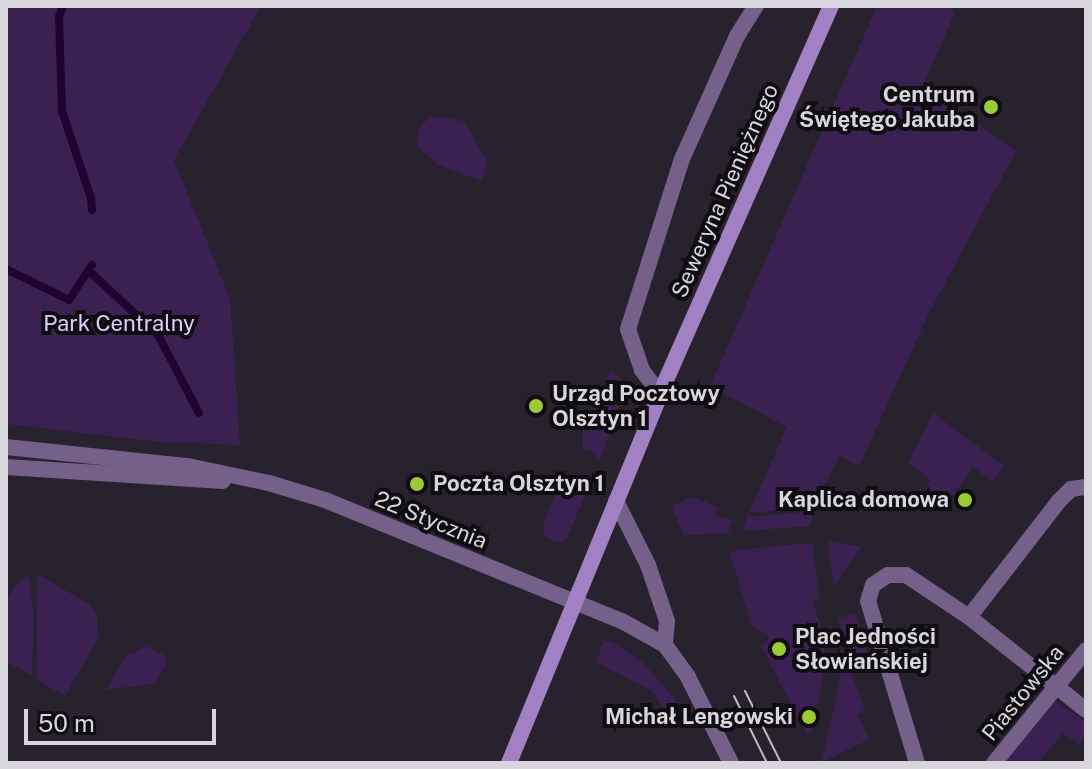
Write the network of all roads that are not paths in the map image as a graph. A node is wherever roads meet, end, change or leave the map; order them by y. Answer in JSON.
{"nodes":[{"id":1,"x":756,"y":6,"type":"edge"},
{"id":2,"x":831,"y":6,"type":"edge"},
{"id":3,"x":660,"y":394,"type":"junction"},
{"id":4,"x":6,"y":447,"type":"edge"},
{"id":5,"x":6,"y":467,"type":"edge"},
{"id":6,"x":269,"y":483,"type":"junction"},
{"id":7,"x":1086,"y":487,"type":"edge"},
{"id":8,"x":616,"y":501,"type":"junction"},
{"id":9,"x":575,"y":602,"type":"junction"},
{"id":10,"x":969,"y":617,"type":"junction"},
{"id":11,"x":665,"y":645,"type":"junction"},
{"id":12,"x":1086,"y":650,"type":"edge"},
{"id":13,"x":1058,"y":685,"type":"junction"},
{"id":14,"x":1086,"y":710,"type":"edge"},
{"id":15,"x":509,"y":763,"type":"edge"},
{"id":16,"x":731,"y":763,"type":"edge"},
{"id":17,"x":917,"y":763,"type":"edge"},
{"id":18,"x":994,"y":763,"type":"edge"}],
"edges":[{"from":1,"to":3,"type":"street","name":"Seweryna Pieniężnego"},
{"from":2,"to":3,"type":"street","name":"Seweryna Pieniężnego"},
{"from":3,"to":8,"type":"street","name":"Seweryna Pieniężnego"},
{"from":4,"to":6,"type":"street","name":"22 Stycznia"},
{"from":5,"to":6,"type":"street","name":"22 Stycznia"},
{"from":6,"to":9,"type":"street","name":"22 Stycznia"},
{"from":7,"to":10,"type":"street"},
{"from":8,"to":9,"type":"street","name":"Seweryna Pieniężnego"},
{"from":8,"to":11,"type":"street"},
{"from":9,"to":11,"type":"street"},
{"from":9,"to":15,"type":"street","name":"Seweryna Pieniężnego"},
{"from":10,"to":13,"type":"street"},
{"from":10,"to":17,"type":"street"},
{"from":11,"to":16,"type":"street"},
{"from":12,"to":13,"type":"street","name":"Piastowska"},
{"from":13,"to":14,"type":"street"},
{"from":13,"to":18,"type":"street","name":"Piastowska"}]}
